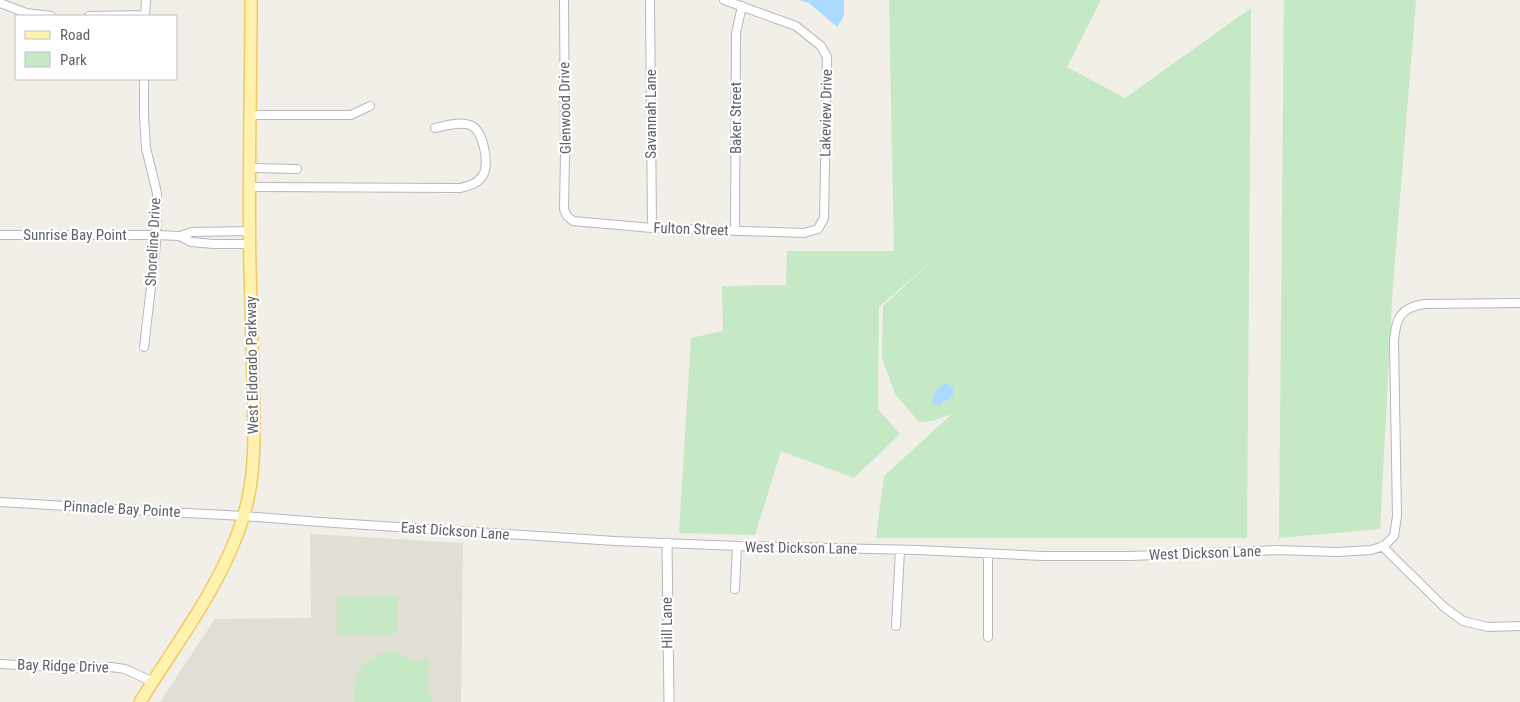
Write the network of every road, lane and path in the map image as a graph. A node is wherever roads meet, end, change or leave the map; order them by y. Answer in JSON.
{"nodes":[{"id":1,"x":146,"y":0,"type":"edge"},
{"id":2,"x":251,"y":0,"type":"edge"},
{"id":3,"x":564,"y":0,"type":"edge"},
{"id":4,"x":650,"y":0,"type":"edge"},
{"id":5,"x":724,"y":0,"type":"edge"},
{"id":6,"x":0,"y":3,"type":"edge"},
{"id":7,"x":742,"y":6,"type":"junction"},
{"id":8,"x":43,"y":15,"type":"edge"},
{"id":9,"x":146,"y":15,"type":"edge"},
{"id":10,"x":144,"y":80,"type":"edge"},
{"id":11,"x":370,"y":106,"type":"dead end"},
{"id":12,"x":250,"y":115,"type":"junction"},
{"id":13,"x":435,"y":128,"type":"dead end"},
{"id":14,"x":251,"y":168,"type":"junction"},
{"id":15,"x":297,"y":168,"type":"dead end"},
{"id":16,"x":250,"y":187,"type":"junction"},
{"id":17,"x":567,"y":216,"type":"joint"},
{"id":18,"x":652,"y":228,"type":"junction"},
{"id":19,"x":818,"y":229,"type":"joint"},
{"id":20,"x":250,"y":231,"type":"junction"},
{"id":21,"x":735,"y":231,"type":"junction"},
{"id":22,"x":0,"y":235,"type":"edge"},
{"id":23,"x":156,"y":235,"type":"junction"},
{"id":24,"x":180,"y":236,"type":"junction"},
{"id":25,"x":250,"y":244,"type":"junction"},
{"id":26,"x":1520,"y":303,"type":"edge"},
{"id":27,"x":144,"y":347,"type":"dead end"},
{"id":28,"x":0,"y":502,"type":"edge"},
{"id":29,"x":244,"y":516,"type":"junction"},
{"id":30,"x":667,"y":543,"type":"junction"},
{"id":31,"x":737,"y":546,"type":"junction"},
{"id":32,"x":1382,"y":546,"type":"junction"},
{"id":33,"x":900,"y":550,"type":"junction"},
{"id":34,"x":988,"y":554,"type":"junction"},
{"id":35,"x":734,"y":590,"type":"dead end"},
{"id":36,"x":896,"y":626,"type":"dead end"},
{"id":37,"x":1520,"y":626,"type":"edge"},
{"id":38,"x":988,"y":637,"type":"dead end"},
{"id":39,"x":0,"y":664,"type":"edge"},
{"id":40,"x":153,"y":682,"type":"junction"},
{"id":41,"x":140,"y":702,"type":"edge"},
{"id":42,"x":668,"y":702,"type":"edge"}],
"edges":[{"from":1,"to":9,"type":"street"},
{"from":2,"to":12,"type":"main road","name":"West Eldorado Parkway"},
{"from":3,"to":17,"type":"street","name":"Glenwood Drive"},
{"from":4,"to":18,"type":"street","name":"Savannah Lane"},
{"from":5,"to":7,"type":"street","name":"Lakeview Drive"},
{"from":6,"to":8,"type":"street"},
{"from":7,"to":19,"type":"street","name":"Lakeview Drive"},
{"from":7,"to":21,"type":"street","name":"Baker Street"},
{"from":10,"to":23,"type":"street","name":"Shoreline Drive"},
{"from":11,"to":12,"type":"street"},
{"from":12,"to":14,"type":"main road","name":"West Eldorado Parkway"},
{"from":13,"to":16,"type":"street"},
{"from":14,"to":15,"type":"street"},
{"from":14,"to":16,"type":"main road","name":"West Eldorado Parkway"},
{"from":16,"to":20,"type":"main road","name":"West Eldorado Parkway"},
{"from":17,"to":18,"type":"street","name":"Fulton Street"},
{"from":18,"to":21,"type":"street","name":"Fulton Street"},
{"from":19,"to":21,"type":"street","name":"Fulton Street"},
{"from":20,"to":24,"type":"street","name":"Sunrise Bay Point"},
{"from":20,"to":25,"type":"main road","name":"West Eldorado Parkway"},
{"from":22,"to":23,"type":"street","name":"Sunrise Bay Point"},
{"from":23,"to":24,"type":"street","name":"Sunrise Bay Point"},
{"from":23,"to":27,"type":"street","name":"Shoreline Drive"},
{"from":24,"to":25,"type":"street","name":"Sunrise Bay Point"},
{"from":25,"to":29,"type":"main road","name":"West Eldorado Parkway"},
{"from":26,"to":32,"type":"street"},
{"from":28,"to":29,"type":"street","name":"Pinnacle Bay Pointe"},
{"from":29,"to":30,"type":"street","name":"East Dickson Lane"},
{"from":29,"to":40,"type":"main road","name":"West Eldorado Parkway"},
{"from":30,"to":31,"type":"street","name":"West Dickson Lane"},
{"from":30,"to":42,"type":"street","name":"Hill Lane"},
{"from":31,"to":33,"type":"street","name":"West Dickson Lane"},
{"from":31,"to":35,"type":"street"},
{"from":32,"to":34,"type":"street","name":"West Dickson Lane"},
{"from":32,"to":37,"type":"street"},
{"from":33,"to":34,"type":"street","name":"West Dickson Lane"},
{"from":33,"to":36,"type":"street"},
{"from":34,"to":38,"type":"street"},
{"from":39,"to":40,"type":"street","name":"Bay Ridge Drive"},
{"from":40,"to":41,"type":"main road","name":"West Eldorado Parkway"}]}
